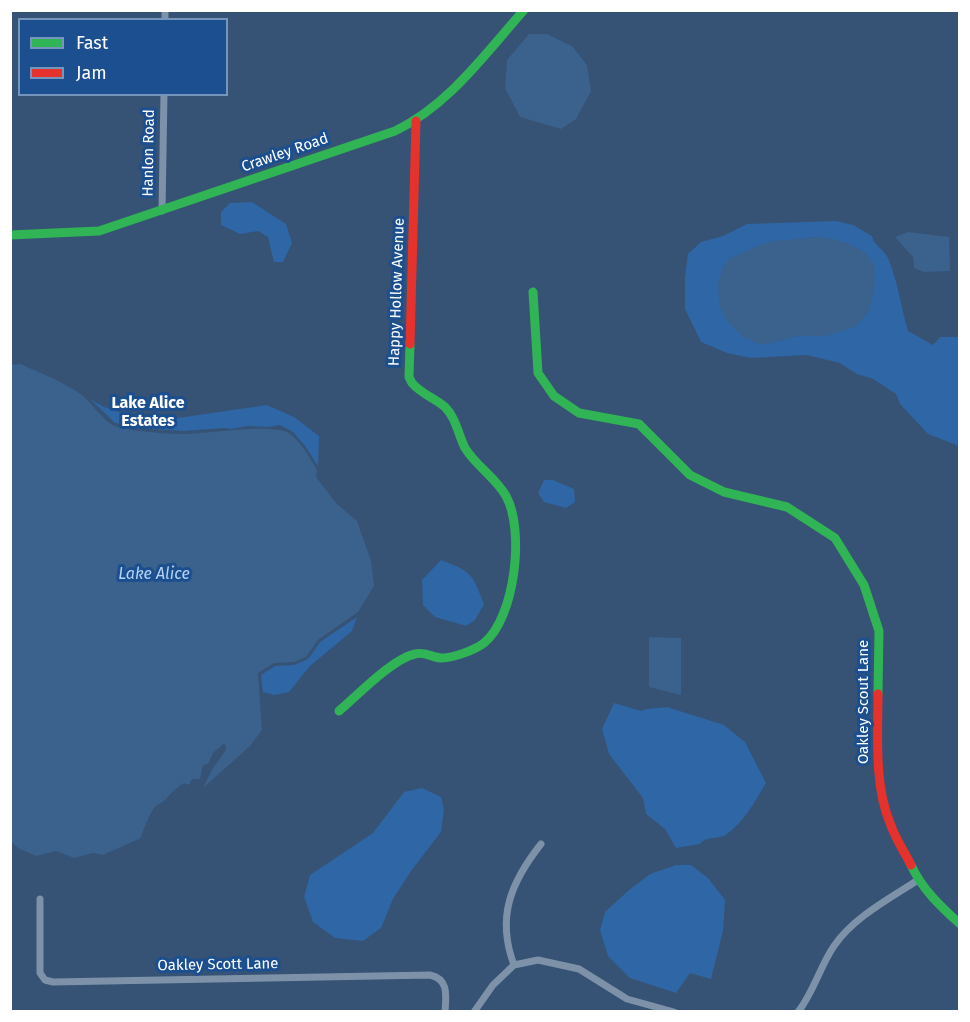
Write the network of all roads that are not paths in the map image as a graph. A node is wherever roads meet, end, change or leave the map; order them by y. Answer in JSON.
{"nodes":[{"id":1,"x":524,"y":10,"type":"edge"},
{"id":2,"x":164,"y":96,"type":"edge"},
{"id":3,"x":416,"y":121,"type":"junction"},
{"id":4,"x":162,"y":211,"type":"junction"},
{"id":5,"x":10,"y":235,"type":"edge"},
{"id":6,"x":532,"y":292,"type":"dead end"},
{"id":7,"x":339,"y":711,"type":"dead end"},
{"id":8,"x":541,"y":844,"type":"dead end"},
{"id":9,"x":918,"y":880,"type":"junction"},
{"id":10,"x":40,"y":899,"type":"dead end"},
{"id":11,"x":960,"y":924,"type":"edge"},
{"id":12,"x":514,"y":965,"type":"junction"},
{"id":13,"x":445,"y":1011,"type":"edge"},
{"id":14,"x":474,"y":1011,"type":"edge"},
{"id":15,"x":674,"y":1011,"type":"edge"},
{"id":16,"x":798,"y":1011,"type":"edge"}],
"edges":[{"from":1,"to":3,"type":"street","name":"Crawley Road"},
{"from":2,"to":4,"type":"street","name":"Hanlon Road"},
{"from":3,"to":4,"type":"street","name":"Crawley Road"},
{"from":3,"to":7,"type":"street","name":"Happy Hollow Avenue"},
{"from":4,"to":5,"type":"street","name":"Crawley Road"},
{"from":6,"to":9,"type":"street","name":"Oakley Scout Lane"},
{"from":8,"to":12,"type":"street"},
{"from":9,"to":11,"type":"street","name":"Oakley Scout Lane"},
{"from":9,"to":16,"type":"street"},
{"from":10,"to":13,"type":"street","name":"Oakley Scott Lane"},
{"from":12,"to":14,"type":"street"},
{"from":12,"to":15,"type":"street"}]}
